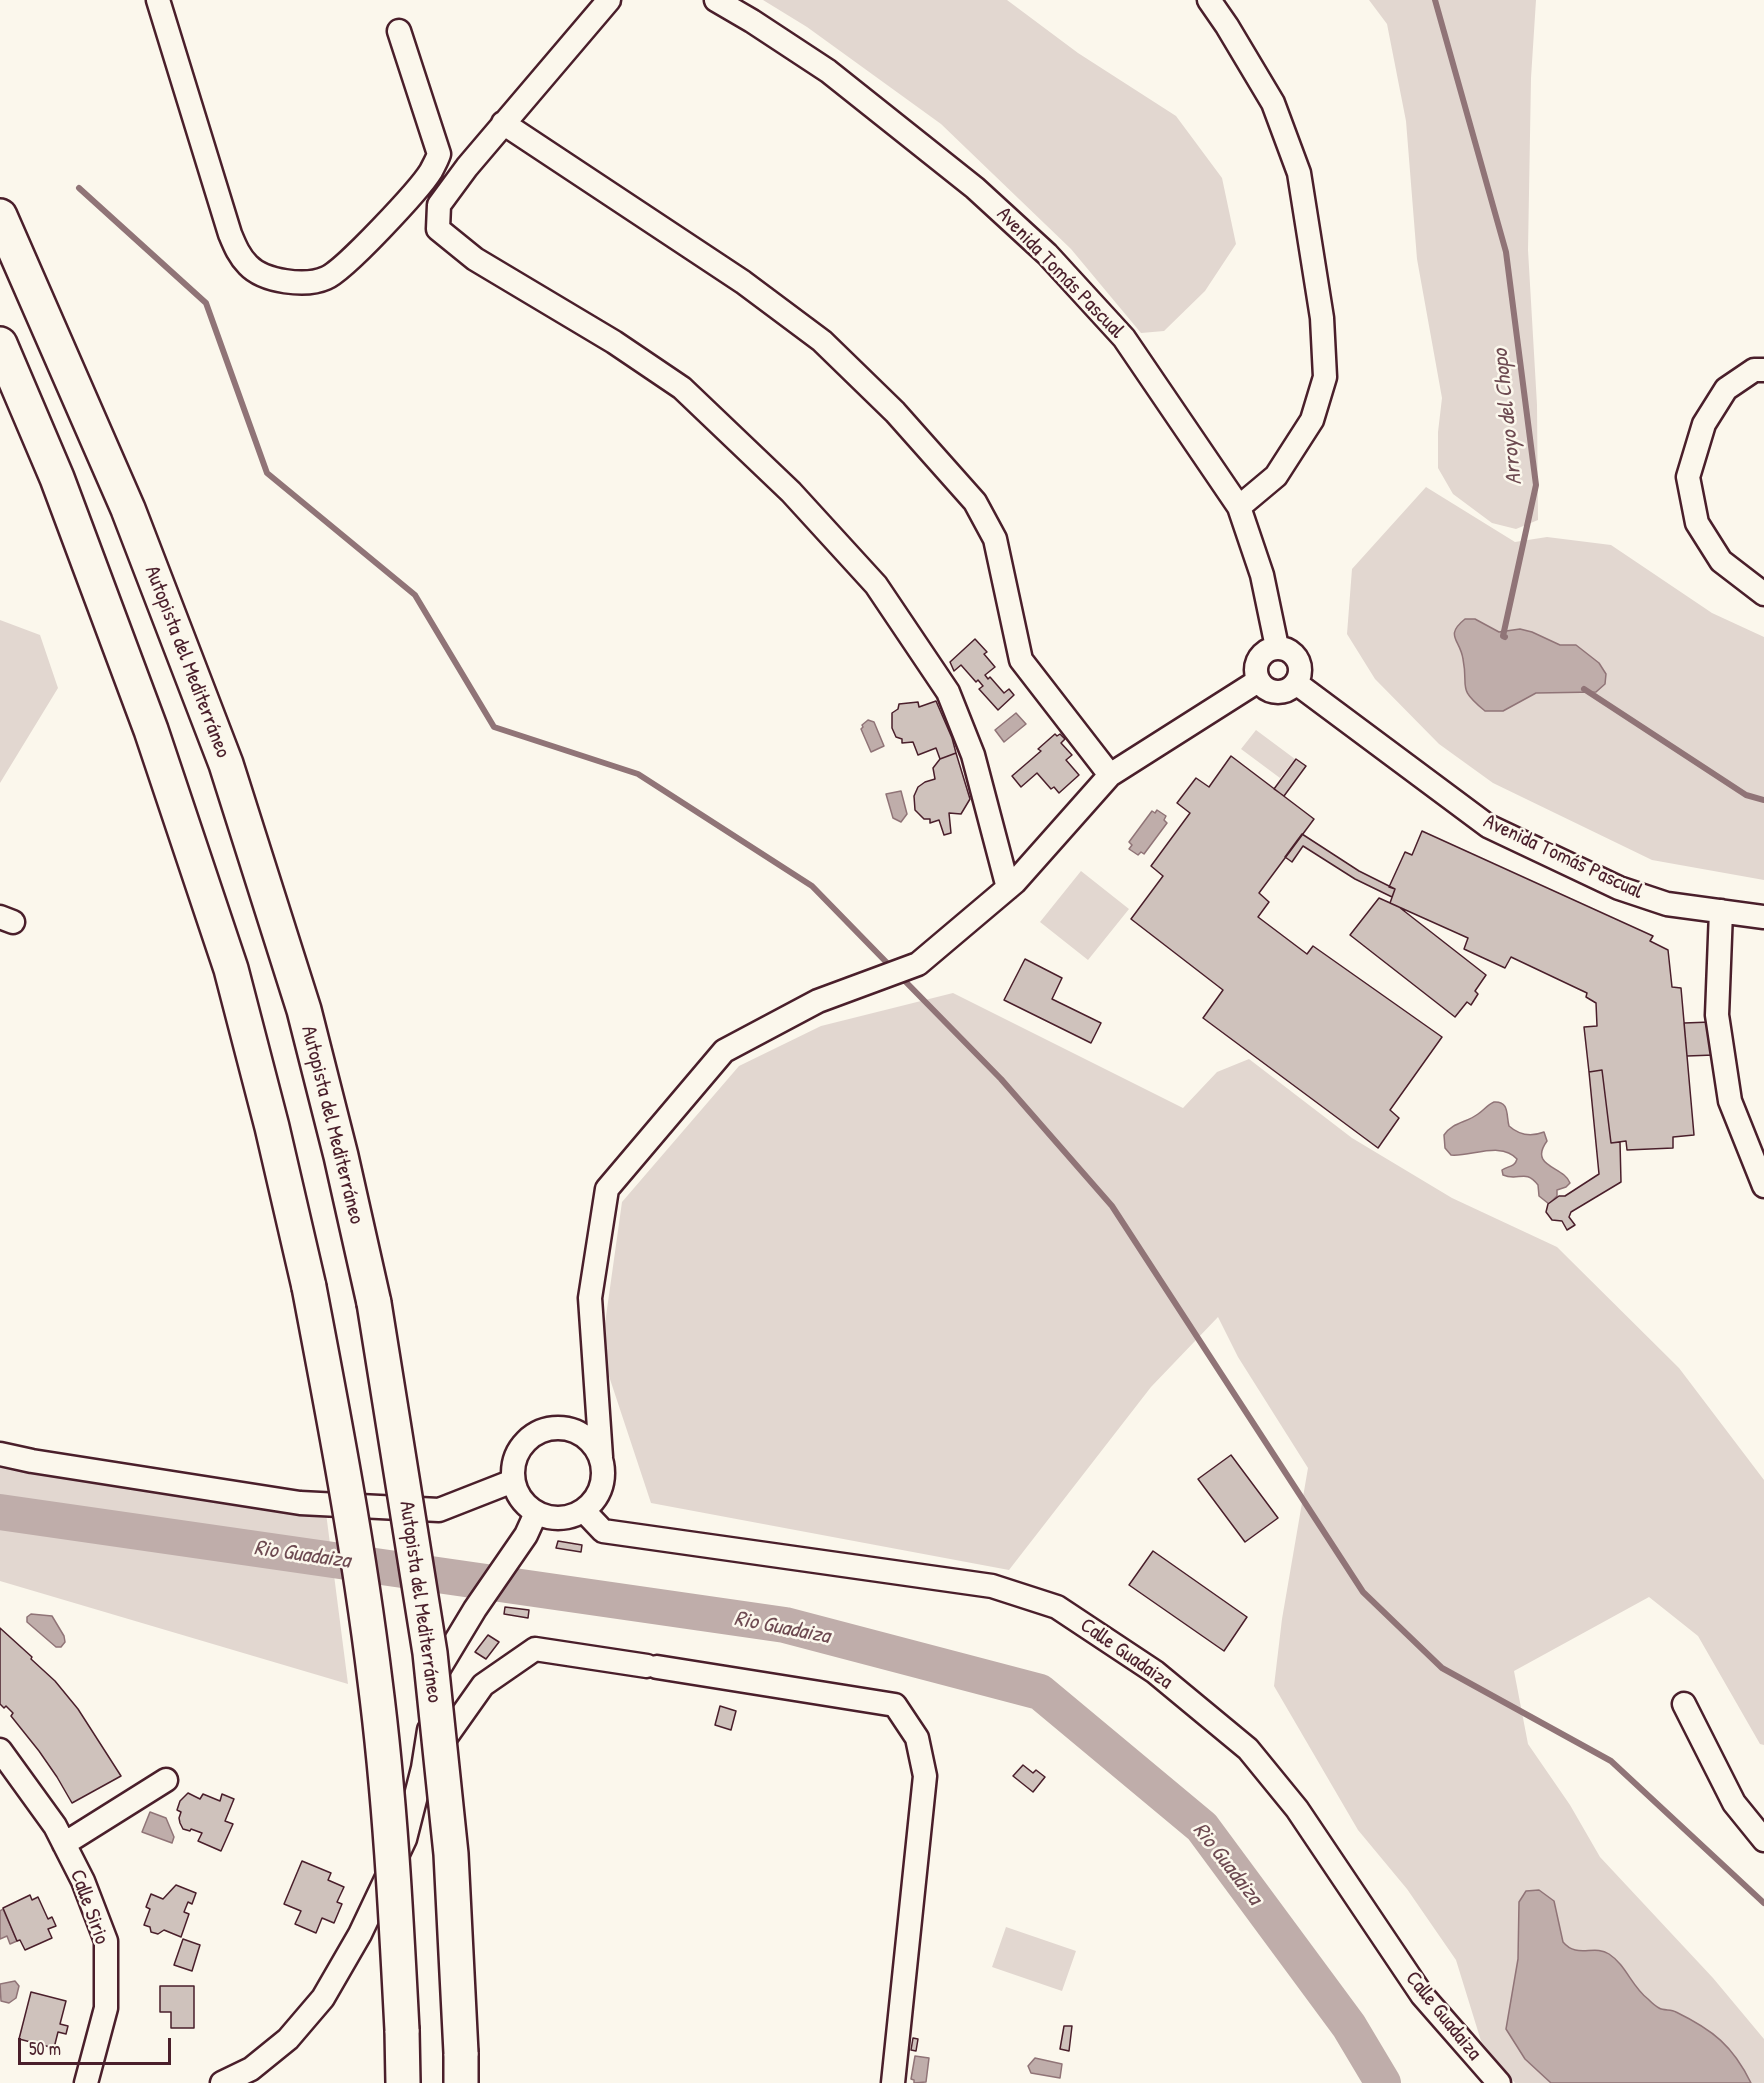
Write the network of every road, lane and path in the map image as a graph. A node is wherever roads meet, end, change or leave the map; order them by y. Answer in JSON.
{"nodes":[{"id":1,"x":159,"y":0,"type":"edge"},
{"id":2,"x":609,"y":0,"type":"edge"},
{"id":3,"x":716,"y":0,"type":"edge"},
{"id":4,"x":1209,"y":0,"type":"edge"},
{"id":5,"x":399,"y":31,"type":"dead end"},
{"id":6,"x":503,"y":123,"type":"junction"},
{"id":7,"x":439,"y":154,"type":"junction"},
{"id":8,"x":467,"y":167,"type":"junction"},
{"id":9,"x":0,"y":216,"type":"edge"},
{"id":10,"x":0,"y":344,"type":"edge"},
{"id":11,"x":1764,"y":370,"type":"edge"},
{"id":12,"x":1239,"y":507,"type":"junction"},
{"id":13,"x":1764,"y":594,"type":"edge"},
{"id":14,"x":1277,"y":647,"type":"junction"},
{"id":15,"x":1258,"y":681,"type":"junction"},
{"id":16,"x":1296,"y":683,"type":"junction"},
{"id":17,"x":1110,"y":775,"type":"junction"},
{"id":18,"x":1008,"y":888,"type":"junction"},
{"id":19,"x":1721,"y":911,"type":"junction"},
{"id":20,"x":1764,"y":917,"type":"edge"},
{"id":21,"x":1764,"y":1186,"type":"edge"},
{"id":22,"x":0,"y":1454,"type":"edge"},
{"id":23,"x":601,"y":1457,"type":"junction"},
{"id":24,"x":513,"y":1481,"type":"junction"},
{"id":25,"x":584,"y":1511,"type":"junction"},
{"id":26,"x":536,"y":1513,"type":"junction"},
{"id":27,"x":1684,"y":1704,"type":"dead end"},
{"id":28,"x":0,"y":1750,"type":"edge"},
{"id":29,"x":423,"y":1768,"type":"junction"},
{"id":30,"x":166,"y":1780,"type":"dead end"},
{"id":31,"x":1764,"y":1840,"type":"edge"},
{"id":32,"x":64,"y":1844,"type":"junction"},
{"id":33,"x":461,"y":2068,"type":"edge"},
{"id":34,"x":86,"y":2083,"type":"edge"},
{"id":35,"x":222,"y":2083,"type":"edge"},
{"id":36,"x":403,"y":2083,"type":"edge"},
{"id":37,"x":893,"y":2083,"type":"edge"},
{"id":38,"x":1499,"y":2083,"type":"edge"}],
"edges":[{"from":1,"to":7,"type":"street"},
{"from":2,"to":6,"type":"street"},
{"from":3,"to":12,"type":"street","name":"Avenida Tomás Pascual"},
{"from":4,"to":12,"type":"street"},
{"from":5,"to":7,"type":"street"},
{"from":6,"to":8,"type":"street"},
{"from":6,"to":17,"type":"street"},
{"from":7,"to":8,"type":"street"},
{"from":8,"to":18,"type":"street"},
{"from":9,"to":33,"type":"highway","name":"Autopista del Mediterráneo","bridge":true},
{"from":10,"to":36,"type":"highway","bridge":true},
{"from":11,"to":13,"type":"street"},
{"from":12,"to":14,"type":"street","name":"Avenida Tomás Pascual"},
{"from":14,"to":15,"type":"street"},
{"from":14,"to":16,"type":"street"},
{"from":15,"to":16,"type":"street"},
{"from":15,"to":17,"type":"street"},
{"from":16,"to":19,"type":"street","name":"Avenida Tomás Pascual"},
{"from":17,"to":18,"type":"street"},
{"from":18,"to":23,"type":"street"},
{"from":19,"to":20,"type":"street","name":"Avenida Tomás Pascual"},
{"from":19,"to":21,"type":"street"},
{"from":22,"to":24,"type":"street"},
{"from":23,"to":24,"type":"street"},
{"from":23,"to":25,"type":"street"},
{"from":24,"to":26,"type":"street"},
{"from":25,"to":26,"type":"street"},
{"from":25,"to":38,"type":"street","name":"Calle Guadaiza"},
{"from":26,"to":29,"type":"street"},
{"from":27,"to":31,"type":"street"},
{"from":28,"to":32,"type":"street","name":"Calle Sirio"},
{"from":29,"to":35,"type":"street"},
{"from":29,"to":37,"type":"street"},
{"from":30,"to":32,"type":"street"},
{"from":32,"to":34,"type":"street","name":"Calle Sirio"}]}
